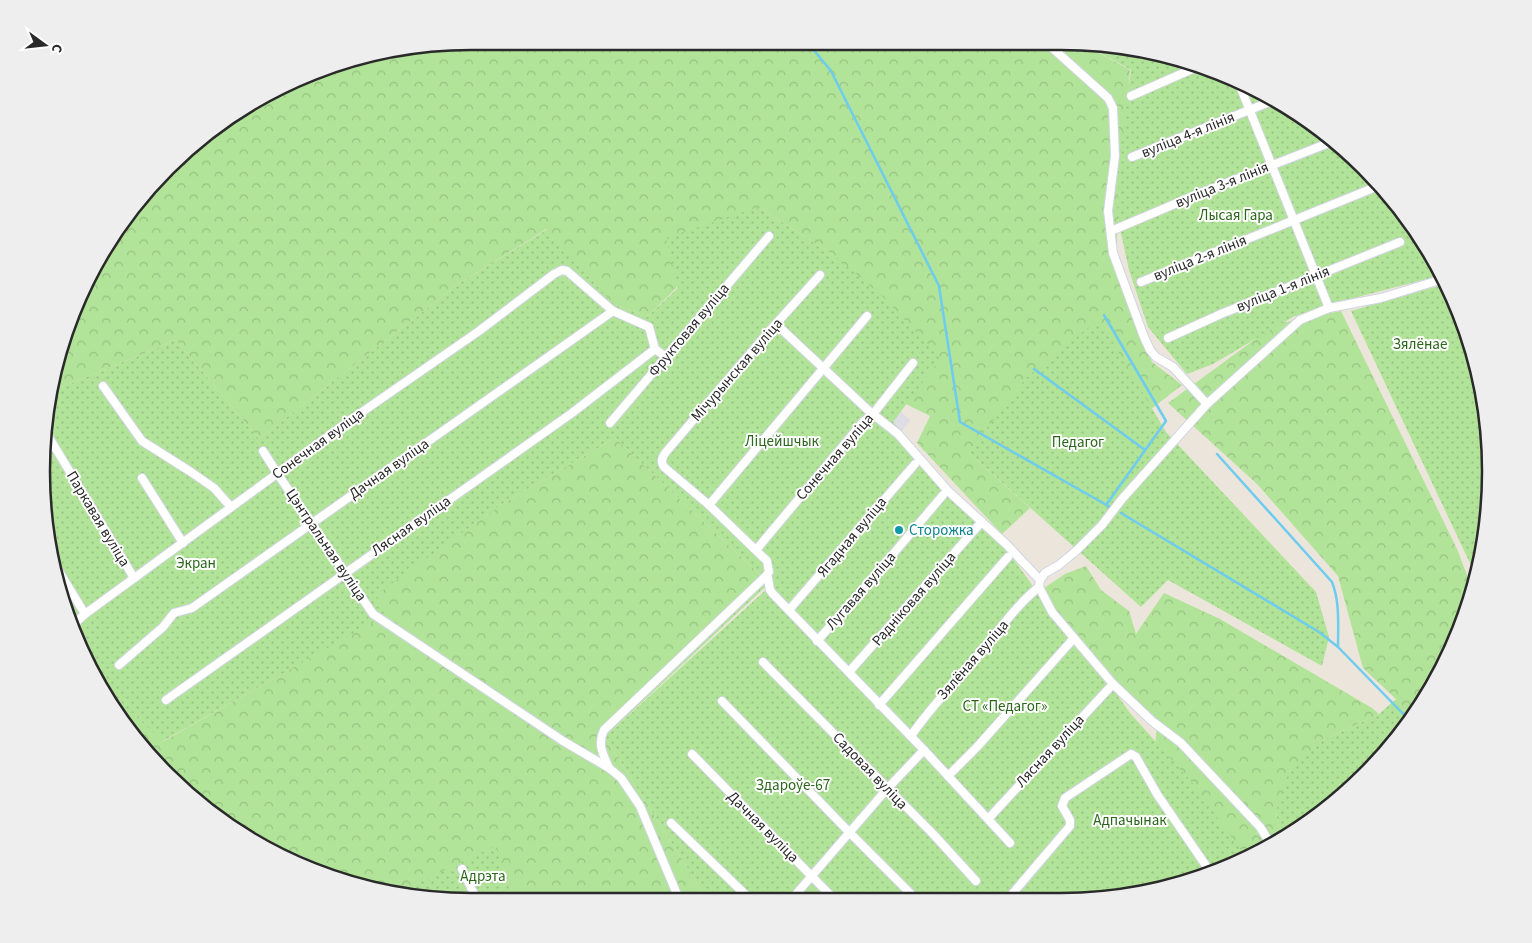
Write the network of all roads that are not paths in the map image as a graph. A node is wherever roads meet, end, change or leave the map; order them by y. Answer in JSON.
{"nodes":[{"id":1,"x":1056,"y":50,"type":"edge"},
{"id":2,"x":1189,"y":70,"type":"edge"},
{"id":3,"x":1242,"y":91,"type":"edge"},
{"id":4,"x":1131,"y":96,"type":"dead end"},
{"id":5,"x":1266,"y":103,"type":"edge"},
{"id":6,"x":1250,"y":110,"type":"junction"},
{"id":7,"x":1325,"y":144,"type":"edge"},
{"id":8,"x":1132,"y":157,"type":"dead end"},
{"id":9,"x":1271,"y":165,"type":"junction"},
{"id":10,"x":1371,"y":188,"type":"dead end"},
{"id":11,"x":1293,"y":220,"type":"junction"},
{"id":12,"x":1111,"y":231,"type":"junction"},
{"id":13,"x":769,"y":236,"type":"dead end"},
{"id":14,"x":1400,"y":242,"type":"dead end"},
{"id":15,"x":820,"y":275,"type":"dead end"},
{"id":16,"x":1315,"y":276,"type":"junction"},
{"id":17,"x":1437,"y":281,"type":"edge"},
{"id":18,"x":1141,"y":282,"type":"dead end"},
{"id":19,"x":1329,"y":308,"type":"junction"},
{"id":20,"x":613,"y":311,"type":"junction"},
{"id":21,"x":867,"y":316,"type":"dead end"},
{"id":22,"x":776,"y":324,"type":"junction"},
{"id":23,"x":1168,"y":338,"type":"dead end"},
{"id":24,"x":655,"y":349,"type":"junction"},
{"id":25,"x":666,"y":357,"type":"junction"},
{"id":26,"x":913,"y":363,"type":"dead end"},
{"id":27,"x":823,"y":369,"type":"junction"},
{"id":28,"x":104,"y":386,"type":"dead end"},
{"id":29,"x":1207,"y":404,"type":"junction"},
{"id":30,"x":873,"y":414,"type":"junction"},
{"id":31,"x":610,"y":423,"type":"dead end"},
{"id":32,"x":51,"y":441,"type":"edge"},
{"id":33,"x":263,"y":451,"type":"dead end"},
{"id":34,"x":915,"y":464,"type":"dead end"},
{"id":35,"x":277,"y":474,"type":"junction"},
{"id":36,"x":142,"y":478,"type":"dead end"},
{"id":37,"x":942,"y":495,"type":"dead end"},
{"id":38,"x":709,"y":505,"type":"junction"},
{"id":39,"x":231,"y":507,"type":"junction"},
{"id":40,"x":312,"y":524,"type":"junction"},
{"id":41,"x":978,"y":526,"type":"dead end"},
{"id":42,"x":183,"y":543,"type":"junction"},
{"id":43,"x":756,"y":550,"type":"junction"},
{"id":44,"x":1008,"y":557,"type":"dead end"},
{"id":45,"x":345,"y":573,"type":"junction"},
{"id":46,"x":134,"y":578,"type":"junction"},
{"id":47,"x":764,"y":578,"type":"junction"},
{"id":48,"x":63,"y":579,"type":"edge"},
{"id":49,"x":1039,"y":583,"type":"junction"},
{"id":50,"x":789,"y":610,"type":"junction"},
{"id":51,"x":85,"y":614,"type":"junction"},
{"id":52,"x":77,"y":621,"type":"edge"},
{"id":53,"x":1074,"y":638,"type":"junction"},
{"id":54,"x":817,"y":641,"type":"junction"},
{"id":55,"x":763,"y":662,"type":"dead end"},
{"id":56,"x":119,"y":665,"type":"dead end"},
{"id":57,"x":849,"y":672,"type":"junction"},
{"id":58,"x":1113,"y":684,"type":"junction"},
{"id":59,"x":166,"y":700,"type":"dead end"},
{"id":60,"x":722,"y":701,"type":"dead end"},
{"id":61,"x":879,"y":705,"type":"junction"},
{"id":62,"x":911,"y":736,"type":"junction"},
{"id":63,"x":924,"y":750,"type":"junction"},
{"id":64,"x":692,"y":754,"type":"dead end"},
{"id":65,"x":609,"y":768,"type":"junction"},
{"id":66,"x":948,"y":776,"type":"junction"},
{"id":67,"x":888,"y":789,"type":"junction"},
{"id":68,"x":989,"y":818,"type":"junction"},
{"id":69,"x":671,"y":823,"type":"dead end"},
{"id":70,"x":850,"y":834,"type":"junction"},
{"id":71,"x":1268,"y":839,"type":"edge"},
{"id":72,"x":1010,"y":843,"type":"dead end"},
{"id":73,"x":1207,"y":867,"type":"edge"},
{"id":74,"x":462,"y":869,"type":"dead end"},
{"id":75,"x":812,"y":876,"type":"junction"},
{"id":76,"x":976,"y":881,"type":"dead end"},
{"id":77,"x":474,"y":893,"type":"edge"},
{"id":78,"x":676,"y":893,"type":"edge"},
{"id":79,"x":743,"y":893,"type":"edge"},
{"id":80,"x":797,"y":893,"type":"edge"},
{"id":81,"x":828,"y":893,"type":"edge"},
{"id":82,"x":910,"y":893,"type":"edge"},
{"id":83,"x":1012,"y":893,"type":"edge"}],
"edges":[{"from":1,"to":12,"type":"street"},
{"from":2,"to":4,"type":"street"},
{"from":3,"to":6,"type":"street"},
{"from":5,"to":6,"type":"street","name":"вуліца 4-я лінія"},
{"from":6,"to":8,"type":"street","name":"вуліца 4-я лінія"},
{"from":6,"to":9,"type":"street"},
{"from":7,"to":9,"type":"street","name":"вуліца 3-я лінія"},
{"from":9,"to":11,"type":"street"},
{"from":9,"to":12,"type":"street","name":"вуліца 3-я лінія"},
{"from":10,"to":11,"type":"street","name":"вуліца 2-я лінія"},
{"from":11,"to":16,"type":"street"},
{"from":11,"to":18,"type":"street","name":"вуліца 2-я лінія"},
{"from":12,"to":29,"type":"street"},
{"from":13,"to":25,"type":"street","name":"Фруктовая вуліца"},
{"from":14,"to":16,"type":"street","name":"вуліца 1-я лінія"},
{"from":15,"to":22,"type":"street","name":"Мічурынская вуліца"},
{"from":16,"to":19,"type":"street"},
{"from":16,"to":23,"type":"street","name":"вуліца 1-я лінія"},
{"from":17,"to":19,"type":"street","name":"Зялёная вуліца"},
{"from":19,"to":29,"type":"street","name":"Зялёная вуліца"},
{"from":20,"to":24,"type":"street"},
{"from":20,"to":35,"type":"street","name":"Сонечная вуліца"},
{"from":20,"to":40,"type":"street","name":"Дачная вуліца"},
{"from":21,"to":27,"type":"street"},
{"from":22,"to":27,"type":"street"},
{"from":22,"to":38,"type":"street","name":"Мічурынская вуліца"},
{"from":24,"to":25,"type":"street"},
{"from":24,"to":45,"type":"street","name":"Лясная вуліца"},
{"from":25,"to":31,"type":"street","name":"Фруктовая вуліца"},
{"from":26,"to":30,"type":"street","name":"Сонечная вуліца"},
{"from":27,"to":30,"type":"street"},
{"from":27,"to":38,"type":"street"},
{"from":28,"to":39,"type":"street"},
{"from":29,"to":49,"type":"street","name":"Зялёная вуліца"},
{"from":30,"to":43,"type":"street","name":"Сонечная вуліца"},
{"from":30,"to":49,"type":"street"},
{"from":32,"to":46,"type":"street","name":"Паркавая вуліца"},
{"from":33,"to":35,"type":"street","name":"Цэнтральная вуліца"},
{"from":34,"to":50,"type":"street","name":"Ягадная вуліца"},
{"from":35,"to":39,"type":"street","name":"Сонечная вуліца"},
{"from":35,"to":40,"type":"street","name":"Цэнтральная вуліца"},
{"from":36,"to":42,"type":"street"},
{"from":37,"to":54,"type":"street","name":"Лугавая вуліца"},
{"from":38,"to":43,"type":"street"},
{"from":39,"to":42,"type":"street","name":"Сонечная вуліца"},
{"from":40,"to":45,"type":"street","name":"Цэнтральная вуліца"},
{"from":40,"to":56,"type":"street","name":"Дачная вуліца"},
{"from":41,"to":57,"type":"street","name":"Радніковая вуліца"},
{"from":42,"to":46,"type":"street","name":"Сонечная вуліца"},
{"from":43,"to":47,"type":"street"},
{"from":44,"to":61,"type":"street"},
{"from":45,"to":59,"type":"street","name":"Лясная вуліца"},
{"from":45,"to":65,"type":"street","name":"Цэнтральная вуліца"},
{"from":46,"to":51,"type":"street","name":"Сонечная вуліца"},
{"from":47,"to":50,"type":"street"},
{"from":47,"to":65,"type":"street"},
{"from":48,"to":51,"type":"street"},
{"from":49,"to":53,"type":"street"},
{"from":49,"to":62,"type":"street","name":"Зялёная вуліца"},
{"from":50,"to":54,"type":"street"},
{"from":51,"to":52,"type":"street","name":"Сонечная вуліца"},
{"from":53,"to":58,"type":"street"},
{"from":53,"to":66,"type":"street"},
{"from":54,"to":57,"type":"street"},
{"from":55,"to":67,"type":"street","name":"Садовая вуліца"},
{"from":57,"to":61,"type":"street"},
{"from":58,"to":68,"type":"street","name":"Лясная вуліца"},
{"from":58,"to":71,"type":"street"},
{"from":60,"to":70,"type":"street"},
{"from":61,"to":62,"type":"street"},
{"from":62,"to":63,"type":"street"},
{"from":63,"to":66,"type":"street"},
{"from":63,"to":67,"type":"street"},
{"from":64,"to":75,"type":"street","name":"Дачная вуліца"},
{"from":65,"to":78,"type":"street"},
{"from":66,"to":68,"type":"street"},
{"from":67,"to":70,"type":"street"},
{"from":67,"to":76,"type":"street","name":"Садовая вуліца"},
{"from":68,"to":72,"type":"street"},
{"from":69,"to":79,"type":"street"},
{"from":70,"to":75,"type":"street"},
{"from":70,"to":82,"type":"street"},
{"from":73,"to":83,"type":"street"},
{"from":74,"to":77,"type":"street"},
{"from":75,"to":80,"type":"street"},
{"from":75,"to":81,"type":"street","name":"Дачная вуліца"}]}
